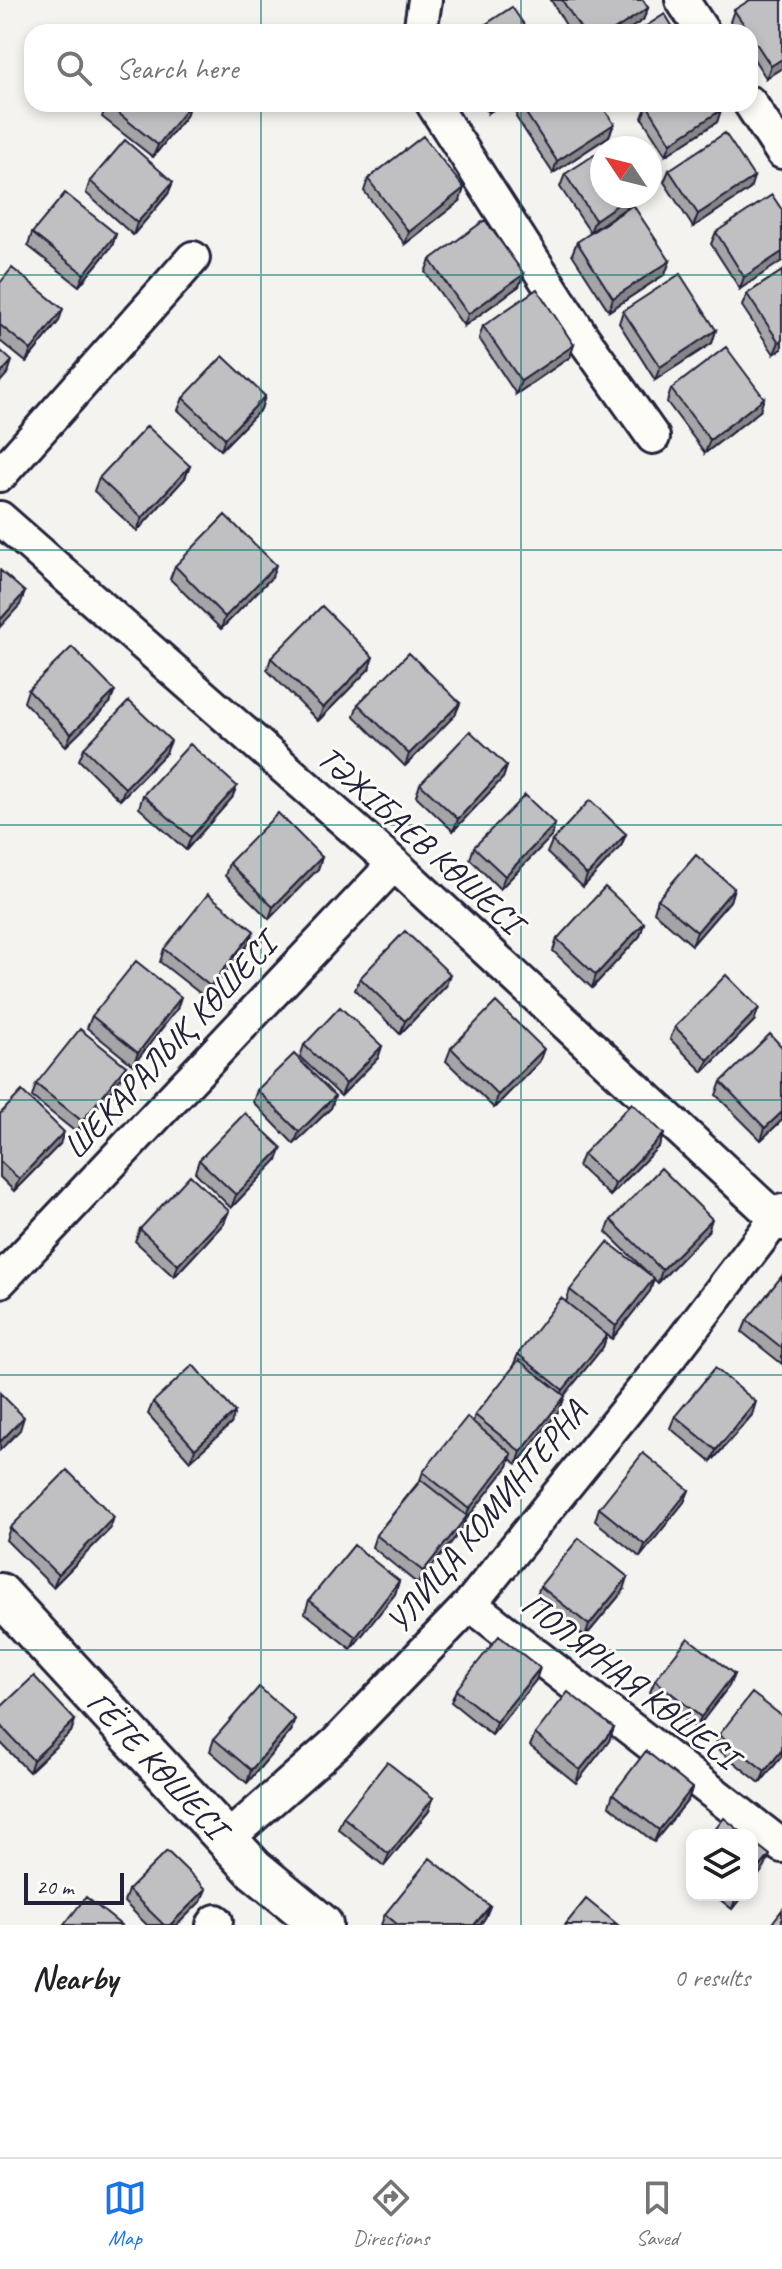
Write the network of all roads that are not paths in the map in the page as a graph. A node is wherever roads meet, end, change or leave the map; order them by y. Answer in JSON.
{"nodes":[{"id":1,"x":425,"y":0,"type":"edge"},
{"id":2,"x":682,"y":0,"type":"edge"},
{"id":3,"x":421,"y":24,"type":"edge"},
{"id":4,"x":698,"y":24,"type":"edge"},
{"id":5,"x":438,"y":112,"type":"edge"},
{"id":6,"x":756,"y":112,"type":"edge"},
{"id":7,"x":782,"y":152,"type":"edge"},
{"id":8,"x":193,"y":258,"type":"dead end"},
{"id":9,"x":653,"y":437,"type":"dead end"},
{"id":10,"x":0,"y":475,"type":"edge"},
{"id":11,"x":0,"y":518,"type":"edge"},
{"id":12,"x":394,"y":864,"type":"junction"},
{"id":13,"x":780,"y":1218,"type":"edge"},
{"id":14,"x":0,"y":1281,"type":"edge"},
{"id":15,"x":0,"y":1594,"type":"edge"},
{"id":16,"x":470,"y":1604,"type":"junction"},
{"id":17,"x":227,"y":1839,"type":"junction"},
{"id":18,"x":782,"y":1846,"type":"edge"},
{"id":19,"x":322,"y":1925,"type":"edge"}],
"edges":[{"from":1,"to":3,"type":"street"},
{"from":2,"to":4,"type":"street"},
{"from":5,"to":9,"type":"street"},
{"from":6,"to":7,"type":"street"},
{"from":8,"to":10,"type":"street"},
{"from":11,"to":12,"type":"street","name":"ТӘЖІБАЕВ КӨШЕСІ"},
{"from":12,"to":13,"type":"street","name":"ТӘЖІБАЕВ КӨШЕСІ"},
{"from":12,"to":14,"type":"street","name":"ШЕКАРАЛЫҚ КӨШЕСІ"},
{"from":13,"to":16,"type":"street","name":"УЛИЦА КОМИНТЕРНА"},
{"from":15,"to":17,"type":"street","name":"ГЁТЕ КӨШЕСІ"},
{"from":16,"to":17,"type":"street","name":"УЛИЦА КОМИНТЕРНА"},
{"from":16,"to":18,"type":"street","name":"ПОЛЯРНАЯ КӨШЕСІ"},
{"from":17,"to":19,"type":"street","name":"ГЁТЕ КӨШЕСІ"}]}
